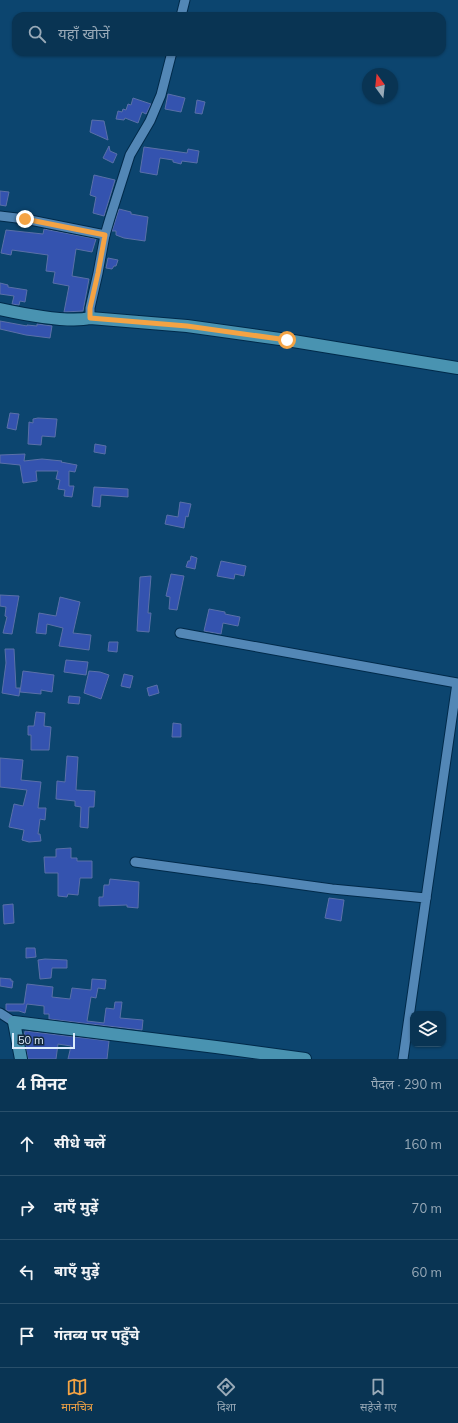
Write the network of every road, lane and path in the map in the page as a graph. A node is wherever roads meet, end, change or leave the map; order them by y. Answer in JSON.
{"nodes":[{"id":1,"x":185,"y":0,"type":"edge"},
{"id":2,"x":182,"y":12,"type":"edge"},
{"id":3,"x":171,"y":56,"type":"edge"},
{"id":4,"x":0,"y":216,"type":"edge"},
{"id":5,"x":105,"y":235,"type":"junction"},
{"id":6,"x":0,"y":309,"type":"edge"},
{"id":7,"x":90,"y":318,"type":"junction"},
{"id":8,"x":458,"y":368,"type":"edge"},
{"id":9,"x":180,"y":633,"type":"dead end"},
{"id":10,"x":458,"y":683,"type":"edge"},
{"id":11,"x":135,"y":862,"type":"dead end"},
{"id":12,"x":426,"y":898,"type":"junction"},
{"id":13,"x":0,"y":1013,"type":"edge"},
{"id":14,"x":14,"y":1022,"type":"junction"},
{"id":15,"x":20,"y":1059,"type":"edge"},
{"id":16,"x":305,"y":1059,"type":"edge"},
{"id":17,"x":403,"y":1059,"type":"edge"}],
"edges":[{"from":1,"to":2,"type":"street"},
{"from":3,"to":5,"type":"street"},
{"from":4,"to":5,"type":"street"},
{"from":5,"to":7,"type":"street"},
{"from":6,"to":7,"type":"street"},
{"from":7,"to":8,"type":"street"},
{"from":9,"to":10,"type":"street"},
{"from":10,"to":12,"type":"street"},
{"from":11,"to":12,"type":"street"},
{"from":12,"to":17,"type":"street"},
{"from":13,"to":14,"type":"street"},
{"from":14,"to":15,"type":"street"},
{"from":14,"to":16,"type":"street"}]}
